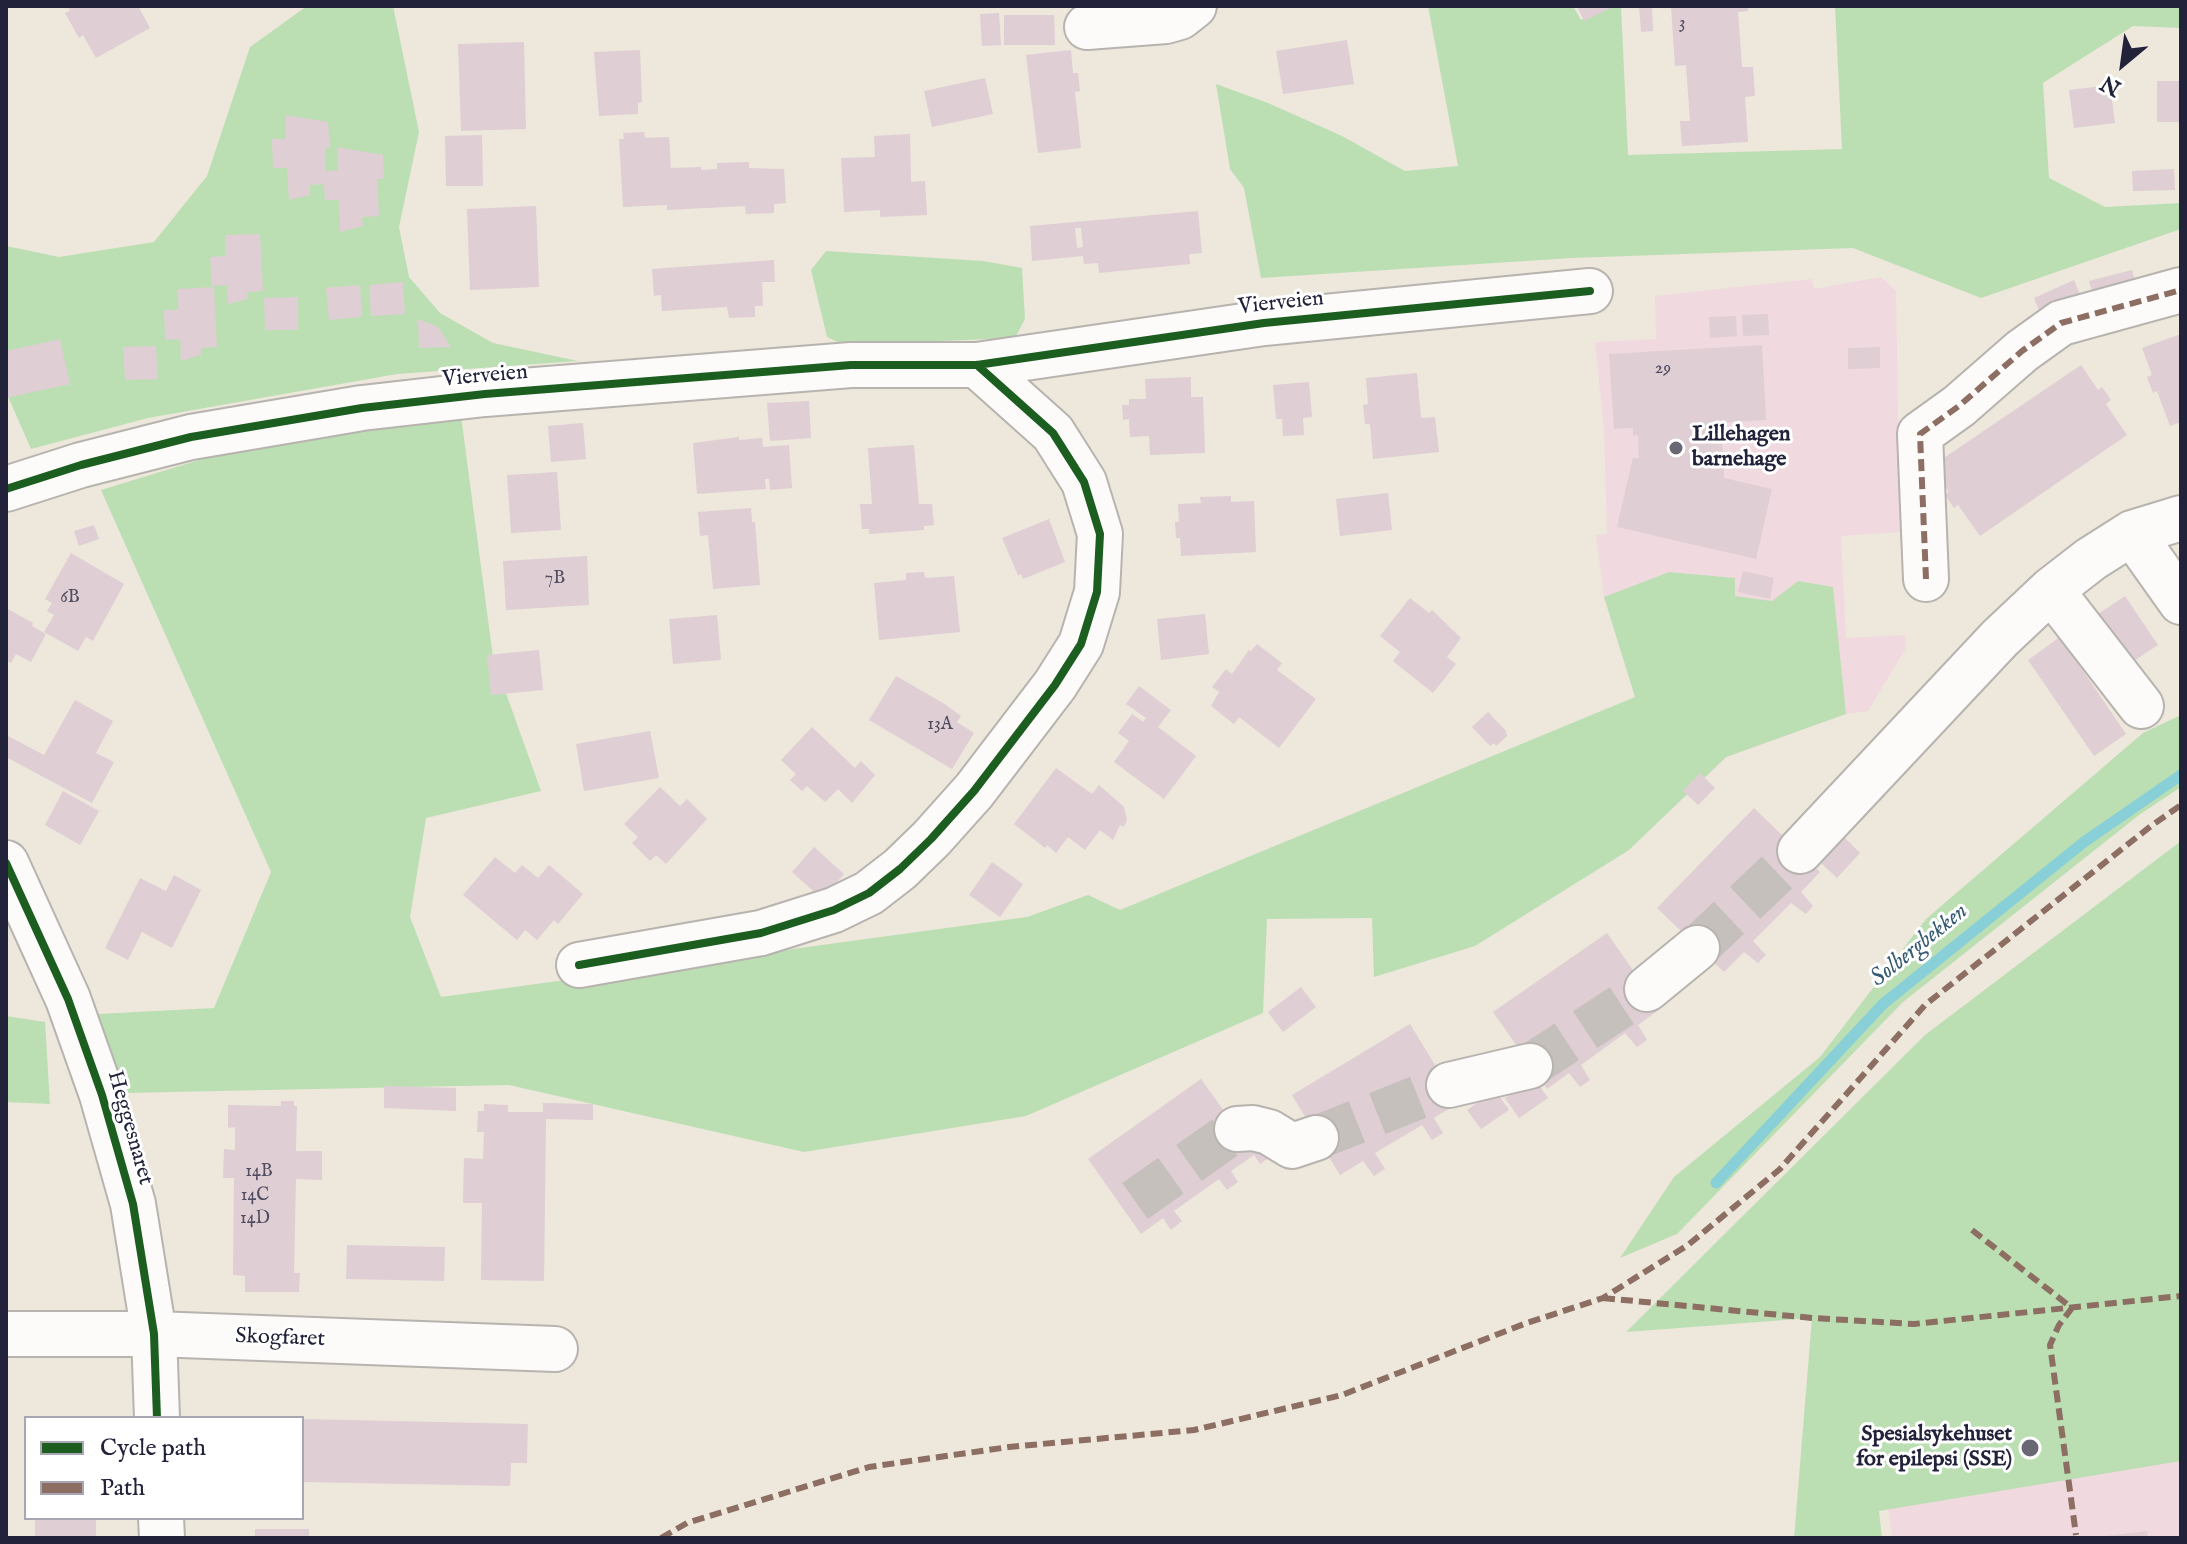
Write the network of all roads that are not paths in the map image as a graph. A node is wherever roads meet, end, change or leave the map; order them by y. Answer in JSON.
{"nodes":[{"id":1,"x":1194,"y":6,"type":"edge"},
{"id":2,"x":1087,"y":27,"type":"dead end"},
{"id":3,"x":2181,"y":290,"type":"edge"},
{"id":4,"x":1590,"y":291,"type":"dead end"},
{"id":5,"x":977,"y":365,"type":"junction"},
{"id":6,"x":6,"y":489,"type":"edge"},
{"id":7,"x":2181,"y":518,"type":"edge"},
{"id":8,"x":2132,"y":533,"type":"junction"},
{"id":9,"x":1926,"y":579,"type":"dead end"},
{"id":10,"x":2051,"y":590,"type":"junction"},
{"id":11,"x":2181,"y":602,"type":"edge"},
{"id":12,"x":2141,"y":706,"type":"dead end"},
{"id":13,"x":1800,"y":851,"type":"tunnel mouth"},
{"id":14,"x":6,"y":863,"type":"edge"},
{"id":15,"x":1697,"y":948,"type":"tunnel mouth"},
{"id":16,"x":579,"y":965,"type":"dead end"},
{"id":17,"x":1647,"y":989,"type":"tunnel mouth"},
{"id":18,"x":1530,"y":1066,"type":"tunnel mouth"},
{"id":19,"x":1449,"y":1085,"type":"tunnel mouth"},
{"id":20,"x":1237,"y":1129,"type":"dead end"},
{"id":21,"x":1316,"y":1138,"type":"tunnel mouth"},
{"id":22,"x":6,"y":1334,"type":"edge"},
{"id":23,"x":154,"y":1334,"type":"junction"},
{"id":24,"x":555,"y":1349,"type":"dead end"},
{"id":25,"x":157,"y":1416,"type":"edge"}],
"edges":[{"from":1,"to":2,"type":"street"},
{"from":3,"to":9,"type":"street"},
{"from":4,"to":5,"type":"street","name":"Vierveien"},
{"from":5,"to":6,"type":"street","name":"Vierveien"},
{"from":5,"to":16,"type":"street"},
{"from":7,"to":8,"type":"street"},
{"from":8,"to":10,"type":"street"},
{"from":8,"to":11,"type":"street"},
{"from":10,"to":12,"type":"street"},
{"from":10,"to":13,"type":"street"},
{"from":14,"to":23,"type":"street","name":"Heggesnaret"},
{"from":15,"to":17,"type":"street"},
{"from":18,"to":19,"type":"street"},
{"from":20,"to":21,"type":"street"},
{"from":22,"to":23,"type":"street","name":"Skogfaret"},
{"from":23,"to":24,"type":"street","name":"Skogfaret"},
{"from":23,"to":25,"type":"street","name":"Heggesnaret"}]}
